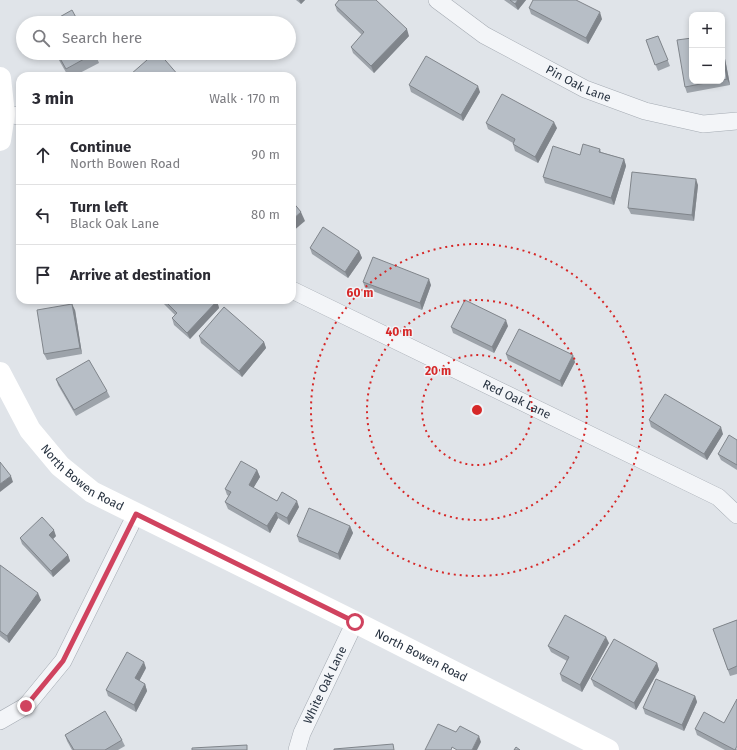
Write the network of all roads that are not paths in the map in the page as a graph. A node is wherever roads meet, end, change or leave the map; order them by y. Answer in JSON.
{"nodes":[{"id":1,"x":437,"y":0,"type":"edge"},
{"id":2,"x":0,"y":78,"type":"edge"},
{"id":3,"x":12,"y":115,"type":"edge"},
{"id":4,"x":737,"y":121,"type":"edge"},
{"id":5,"x":0,"y":140,"type":"edge"},
{"id":6,"x":296,"y":292,"type":"edge"},
{"id":7,"x":0,"y":373,"type":"edge"},
{"id":8,"x":136,"y":514,"type":"junction"},
{"id":9,"x":737,"y":515,"type":"edge"},
{"id":10,"x":355,"y":622,"type":"junction"},
{"id":11,"x":0,"y":721,"type":"edge"},
{"id":12,"x":297,"y":750,"type":"edge"},
{"id":13,"x":608,"y":750,"type":"edge"}],
"edges":[{"from":1,"to":4,"type":"street","name":"Pin Oak Lane"},
{"from":2,"to":3,"type":"street"},
{"from":3,"to":5,"type":"street"},
{"from":6,"to":9,"type":"street","name":"Red Oak Lane"},
{"from":7,"to":8,"type":"street","name":"North Bowen Road"},
{"from":8,"to":10,"type":"street","name":"North Bowen Road"},
{"from":8,"to":11,"type":"street"},
{"from":10,"to":12,"type":"street","name":"White Oak Lane"},
{"from":10,"to":13,"type":"street","name":"North Bowen Road"}]}
